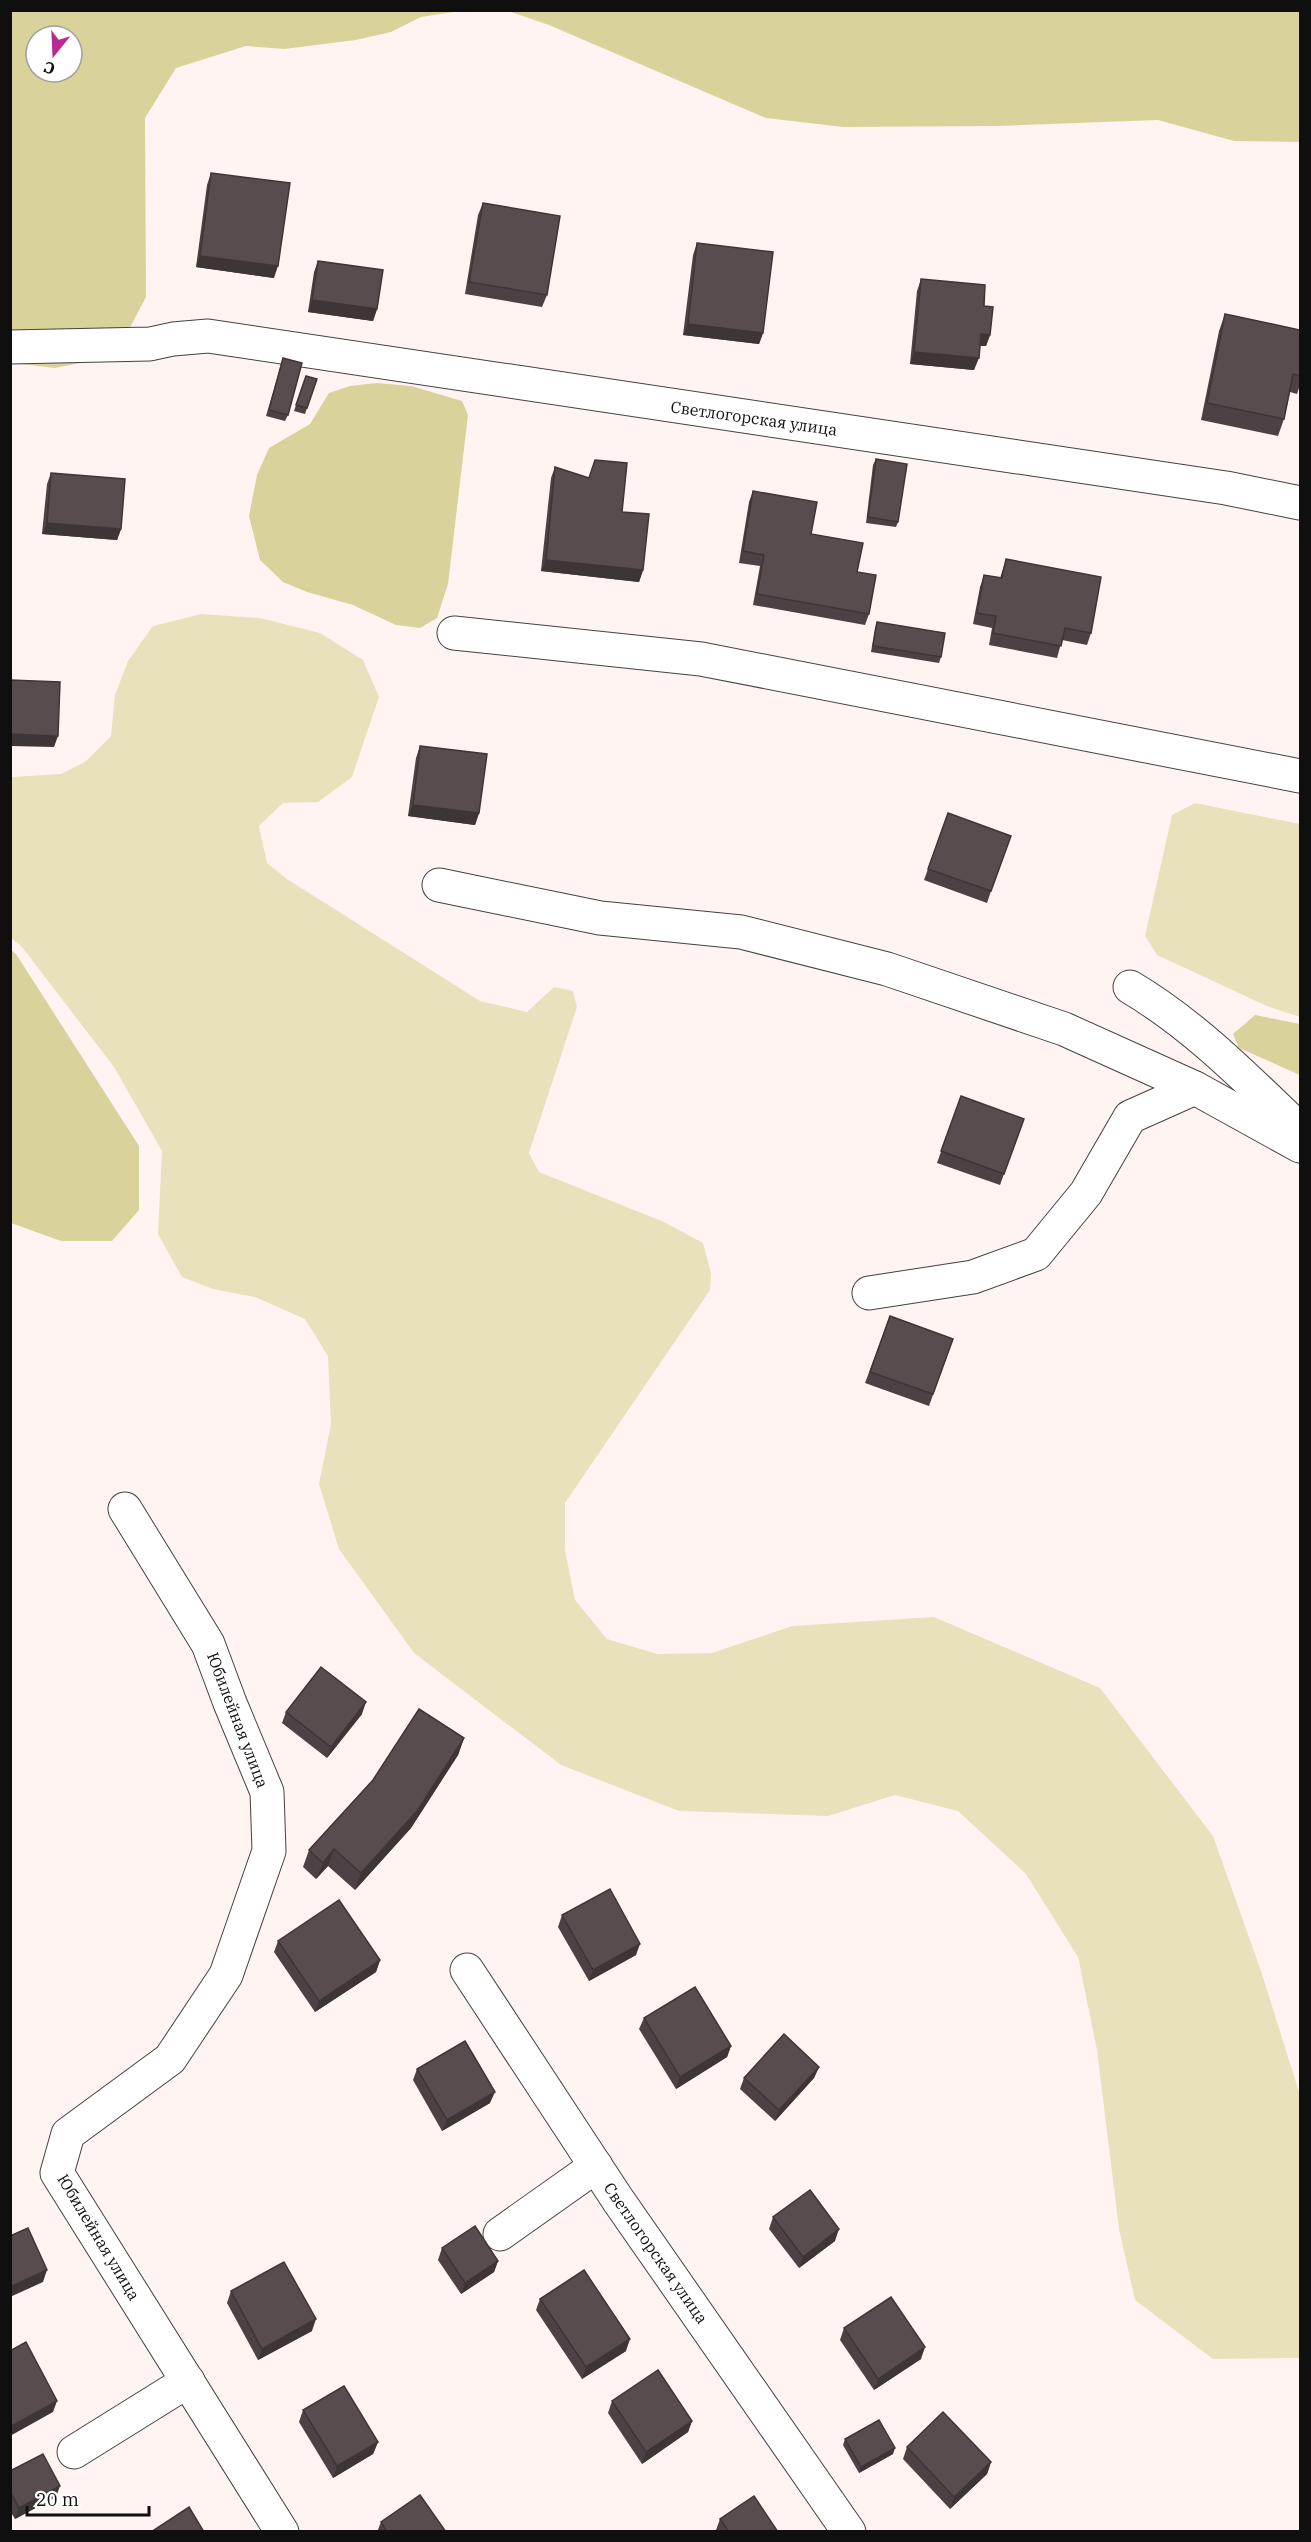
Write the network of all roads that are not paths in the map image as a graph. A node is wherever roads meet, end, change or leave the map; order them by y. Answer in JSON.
{"nodes":[{"id":1,"x":10,"y":347,"type":"edge"},
{"id":2,"x":1300,"y":503,"type":"edge"},
{"id":3,"x":454,"y":633,"type":"dead end"},
{"id":4,"x":1300,"y":776,"type":"edge"},
{"id":5,"x":439,"y":885,"type":"dead end"},
{"id":6,"x":1130,"y":987,"type":"dead end"},
{"id":7,"x":1196,"y":1088,"type":"junction"},
{"id":8,"x":1300,"y":1130,"type":"edge"},
{"id":9,"x":1300,"y":1146,"type":"edge"},
{"id":10,"x":869,"y":1293,"type":"dead end"},
{"id":11,"x":125,"y":1509,"type":"dead end"},
{"id":12,"x":467,"y":1970,"type":"dead end"},
{"id":13,"x":596,"y":2166,"type":"junction"},
{"id":14,"x":500,"y":2234,"type":"dead end"},
{"id":15,"x":188,"y":2381,"type":"junction"},
{"id":16,"x":74,"y":2452,"type":"dead end"},
{"id":17,"x":282,"y":2532,"type":"edge"},
{"id":18,"x":849,"y":2532,"type":"edge"}],
"edges":[{"from":1,"to":2,"type":"street","name":"Светлогорская улица"},
{"from":3,"to":4,"type":"street"},
{"from":5,"to":7,"type":"street"},
{"from":6,"to":8,"type":"street"},
{"from":7,"to":9,"type":"street"},
{"from":7,"to":10,"type":"street"},
{"from":11,"to":15,"type":"street","name":"Юбилейная улица"},
{"from":12,"to":13,"type":"street","name":"Светлогорская улица"},
{"from":13,"to":14,"type":"street"},
{"from":13,"to":18,"type":"street","name":"Светлогорская улица"},
{"from":15,"to":16,"type":"street"},
{"from":15,"to":17,"type":"street","name":"Юбилейная улица"}]}
